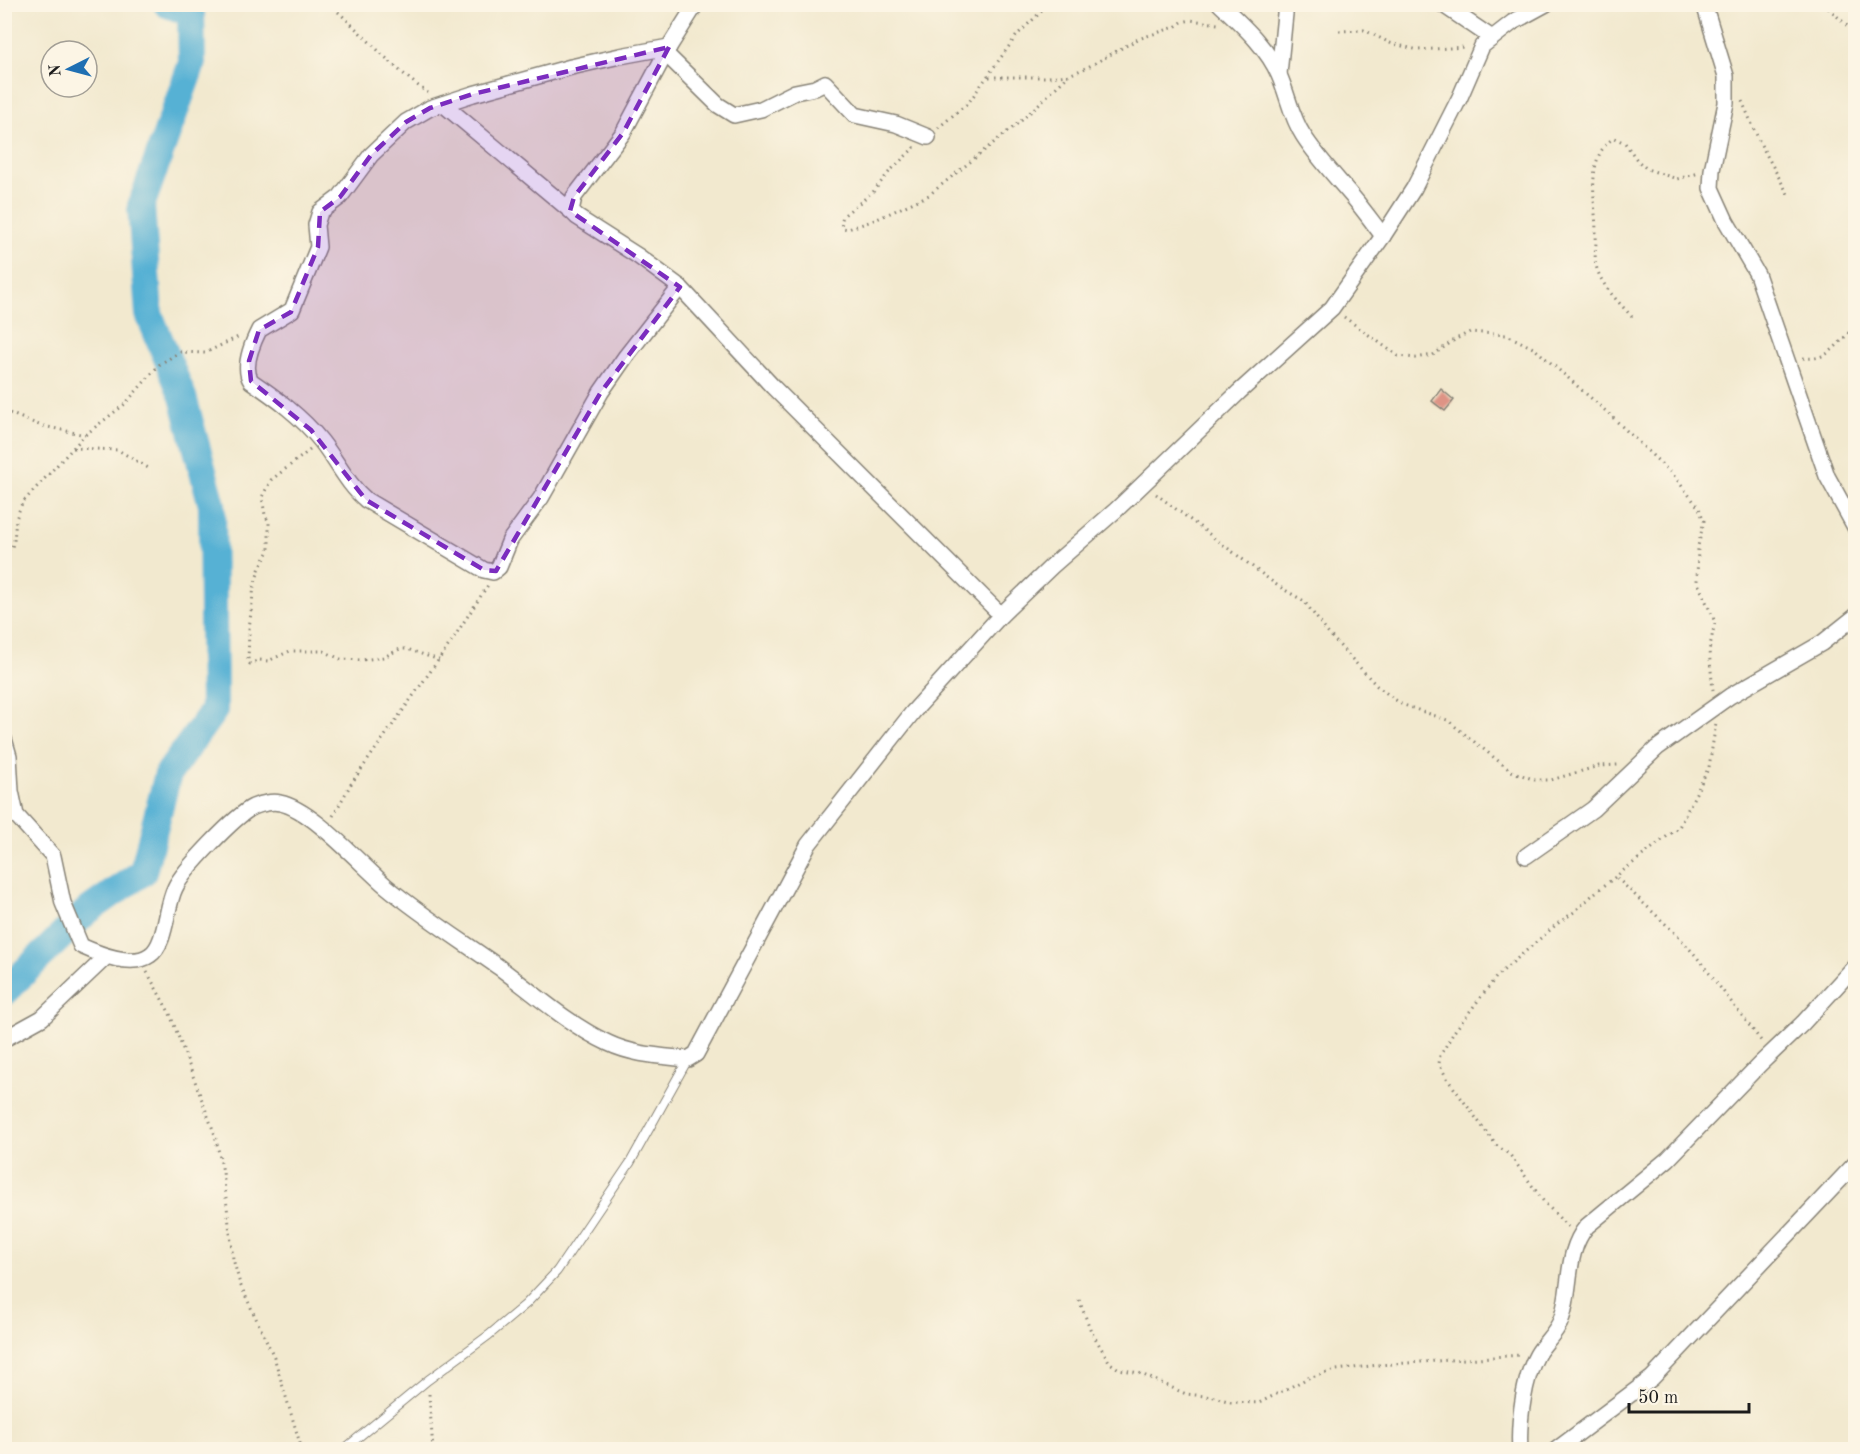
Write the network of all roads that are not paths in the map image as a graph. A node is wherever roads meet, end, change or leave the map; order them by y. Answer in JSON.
{"nodes":[{"id":1,"x":696,"y":4,"type":"edge"},
{"id":2,"x":1220,"y":4,"type":"edge"},
{"id":3,"x":1286,"y":4,"type":"edge"},
{"id":4,"x":1442,"y":4,"type":"edge"},
{"id":5,"x":1546,"y":4,"type":"edge"},
{"id":6,"x":1704,"y":4,"type":"edge"},
{"id":7,"x":1487,"y":42,"type":"junction"},
{"id":8,"x":667,"y":51,"type":"junction"},
{"id":9,"x":1279,"y":74,"type":"junction"},
{"id":10,"x":443,"y":104,"type":"junction"},
{"id":11,"x":928,"y":137,"type":"road end"},
{"id":12,"x":572,"y":211,"type":"junction"},
{"id":13,"x":1383,"y":236,"type":"junction"},
{"id":14,"x":680,"y":287,"type":"junction"},
{"id":15,"x":1856,"y":529,"type":"edge"},
{"id":16,"x":1000,"y":615,"type":"junction"},
{"id":17,"x":1856,"y":616,"type":"edge"},
{"id":18,"x":4,"y":739,"type":"edge"},
{"id":19,"x":1526,"y":856,"type":"dead end"},
{"id":20,"x":106,"y":957,"type":"junction"},
{"id":21,"x":1856,"y":965,"type":"edge"},
{"id":22,"x":4,"y":1039,"type":"edge"},
{"id":23,"x":688,"y":1059,"type":"junction"},
{"id":24,"x":1856,"y":1163,"type":"edge"},
{"id":25,"x":343,"y":1449,"type":"edge"},
{"id":26,"x":1520,"y":1449,"type":"edge"},
{"id":27,"x":1556,"y":1449,"type":"edge"}],
"edges":[{"from":1,"to":8,"type":"street"},
{"from":2,"to":9,"type":"street"},
{"from":3,"to":9,"type":"street"},
{"from":4,"to":7,"type":"street"},
{"from":5,"to":7,"type":"street"},
{"from":6,"to":15,"type":"street"},
{"from":7,"to":13,"type":"street"},
{"from":8,"to":10,"type":"street"},
{"from":8,"to":11,"type":"street"},
{"from":8,"to":12,"type":"street"},
{"from":9,"to":13,"type":"street"},
{"from":10,"to":12,"type":"street"},
{"from":10,"to":14,"type":"street"},
{"from":12,"to":14,"type":"street"},
{"from":13,"to":16,"type":"street"},
{"from":14,"to":16,"type":"street"},
{"from":16,"to":23,"type":"street"},
{"from":17,"to":19,"type":"street"},
{"from":18,"to":20,"type":"street"},
{"from":20,"to":22,"type":"street"},
{"from":20,"to":23,"type":"street"},
{"from":21,"to":26,"type":"street"},
{"from":23,"to":25,"type":"lane"},
{"from":24,"to":27,"type":"street"}]}
